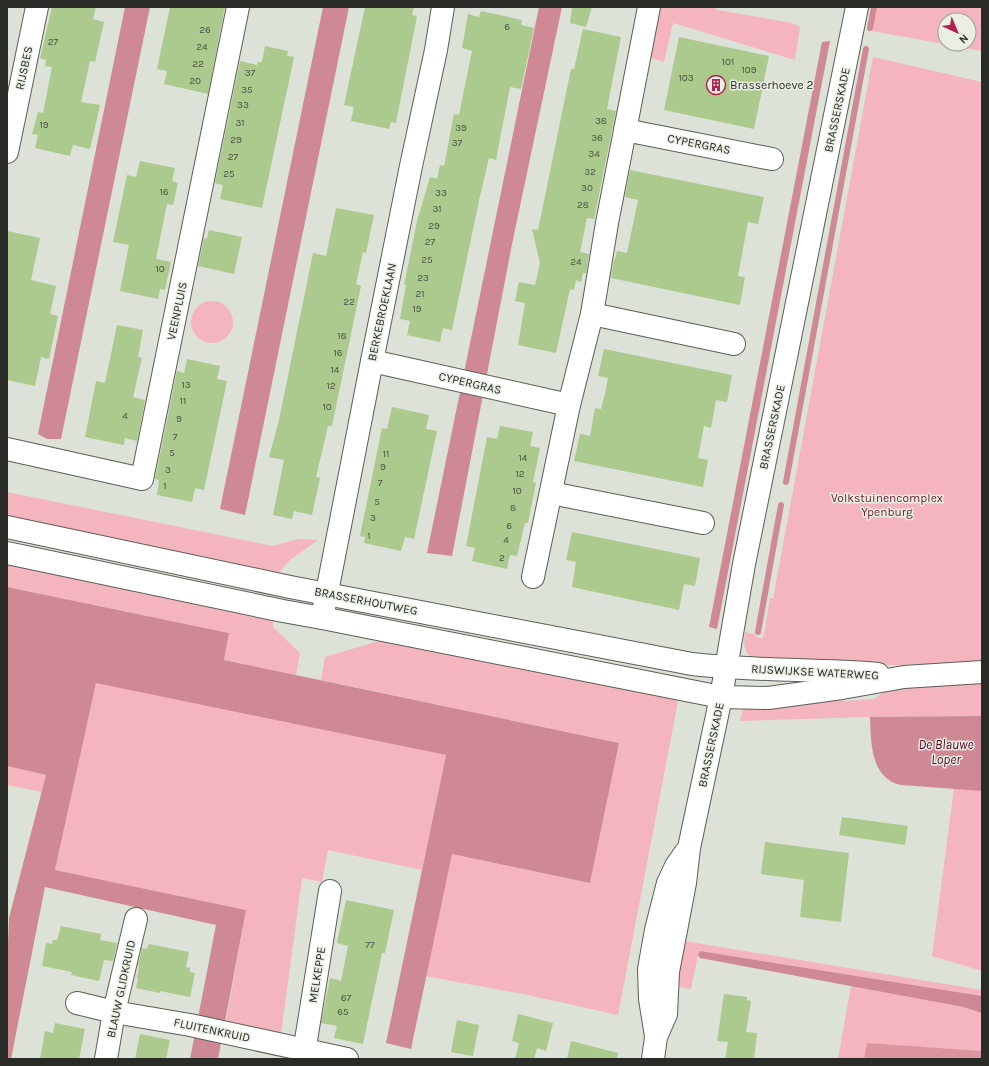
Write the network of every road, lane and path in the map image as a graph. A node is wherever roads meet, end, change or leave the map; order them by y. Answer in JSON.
{"nodes":[{"id":1,"x":37,"y":7,"type":"edge"},
{"id":2,"x":238,"y":7,"type":"edge"},
{"id":3,"x":443,"y":7,"type":"edge"},
{"id":4,"x":649,"y":7,"type":"edge"},
{"id":5,"x":857,"y":7,"type":"edge"},
{"id":6,"x":625,"y":130,"type":"junction"},
{"id":7,"x":7,"y":152,"type":"edge"},
{"id":8,"x":772,"y":159,"type":"dead end"},
{"id":9,"x":592,"y":314,"type":"junction"},
{"id":10,"x":734,"y":344,"type":"dead end"},
{"id":11,"x":372,"y":361,"type":"junction"},
{"id":12,"x":569,"y":405,"type":"junction"},
{"id":13,"x":7,"y":449,"type":"edge"},
{"id":14,"x":551,"y":493,"type":"junction"},
{"id":15,"x":703,"y":523,"type":"dead end"},
{"id":16,"x":7,"y":527,"type":"edge"},
{"id":17,"x":7,"y":553,"type":"edge"},
{"id":18,"x":533,"y":577,"type":"dead end"},
{"id":19,"x":326,"y":594,"type":"junction"},
{"id":20,"x":322,"y":618,"type":"junction"},
{"id":21,"x":727,"y":668,"type":"junction"},
{"id":22,"x":982,"y":672,"type":"edge"},
{"id":23,"x":904,"y":676,"type":"junction"},
{"id":24,"x":721,"y":698,"type":"junction"},
{"id":25,"x":330,"y":891,"type":"dead end"},
{"id":26,"x":136,"y":919,"type":"dead end"},
{"id":27,"x":77,"y":1003,"type":"dead end"},
{"id":28,"x":114,"y":1012,"type":"junction"},
{"id":29,"x":304,"y":1054,"type":"edge"},
{"id":30,"x":106,"y":1059,"type":"edge"},
{"id":31,"x":347,"y":1059,"type":"edge"},
{"id":32,"x":653,"y":1059,"type":"edge"}],
"edges":[{"from":1,"to":7,"type":"street","name":"RIJSBES"},
{"from":2,"to":13,"type":"street","name":"VEENPLUIS"},
{"from":3,"to":11,"type":"street","name":"BERKEBROEKLAAN"},
{"from":4,"to":6,"type":"street"},
{"from":5,"to":21,"type":"street","name":"BRASSERSKADE"},
{"from":6,"to":8,"type":"street","name":"CYPERGRAS"},
{"from":6,"to":9,"type":"street"},
{"from":9,"to":10,"type":"street"},
{"from":9,"to":12,"type":"street"},
{"from":11,"to":12,"type":"street","name":"CYPERGRAS"},
{"from":11,"to":19,"type":"street","name":"BERKEBROEKLAAN"},
{"from":12,"to":14,"type":"street"},
{"from":14,"to":15,"type":"street"},
{"from":14,"to":18,"type":"street"},
{"from":16,"to":19,"type":"street","name":"BRASSERHOUTWEG"},
{"from":17,"to":20,"type":"street","name":"BRASSERHOUTWEG"},
{"from":19,"to":20,"type":"street","name":"BERKEBROEKLAAN"},
{"from":19,"to":21,"type":"street","name":"BRASSERHOUTWEG"},
{"from":20,"to":24,"type":"street","name":"BRASSERHOUTWEG"},
{"from":21,"to":23,"type":"street","name":"RIJSWIJKSE WATERWEG"},
{"from":21,"to":24,"type":"street","name":"BRASSERSKADE"},
{"from":22,"to":23,"type":"street","name":"RIJSWIJKSE WATERWEG"},
{"from":23,"to":24,"type":"street","name":"RIJSWIJKSE WATERWEG"},
{"from":24,"to":32,"type":"street","name":"BRASSERSKADE"},
{"from":25,"to":29,"type":"street","name":"MELKEPPE"},
{"from":26,"to":28,"type":"street","name":"BLAUW GLIDKRUID"},
{"from":27,"to":28,"type":"street","name":"FLUITENKRUID"},
{"from":28,"to":29,"type":"street","name":"FLUITENKRUID"},
{"from":28,"to":30,"type":"street","name":"BLAUW GLIDKRUID"},
{"from":29,"to":31,"type":"street","name":"FLUITENKRUID"}]}
